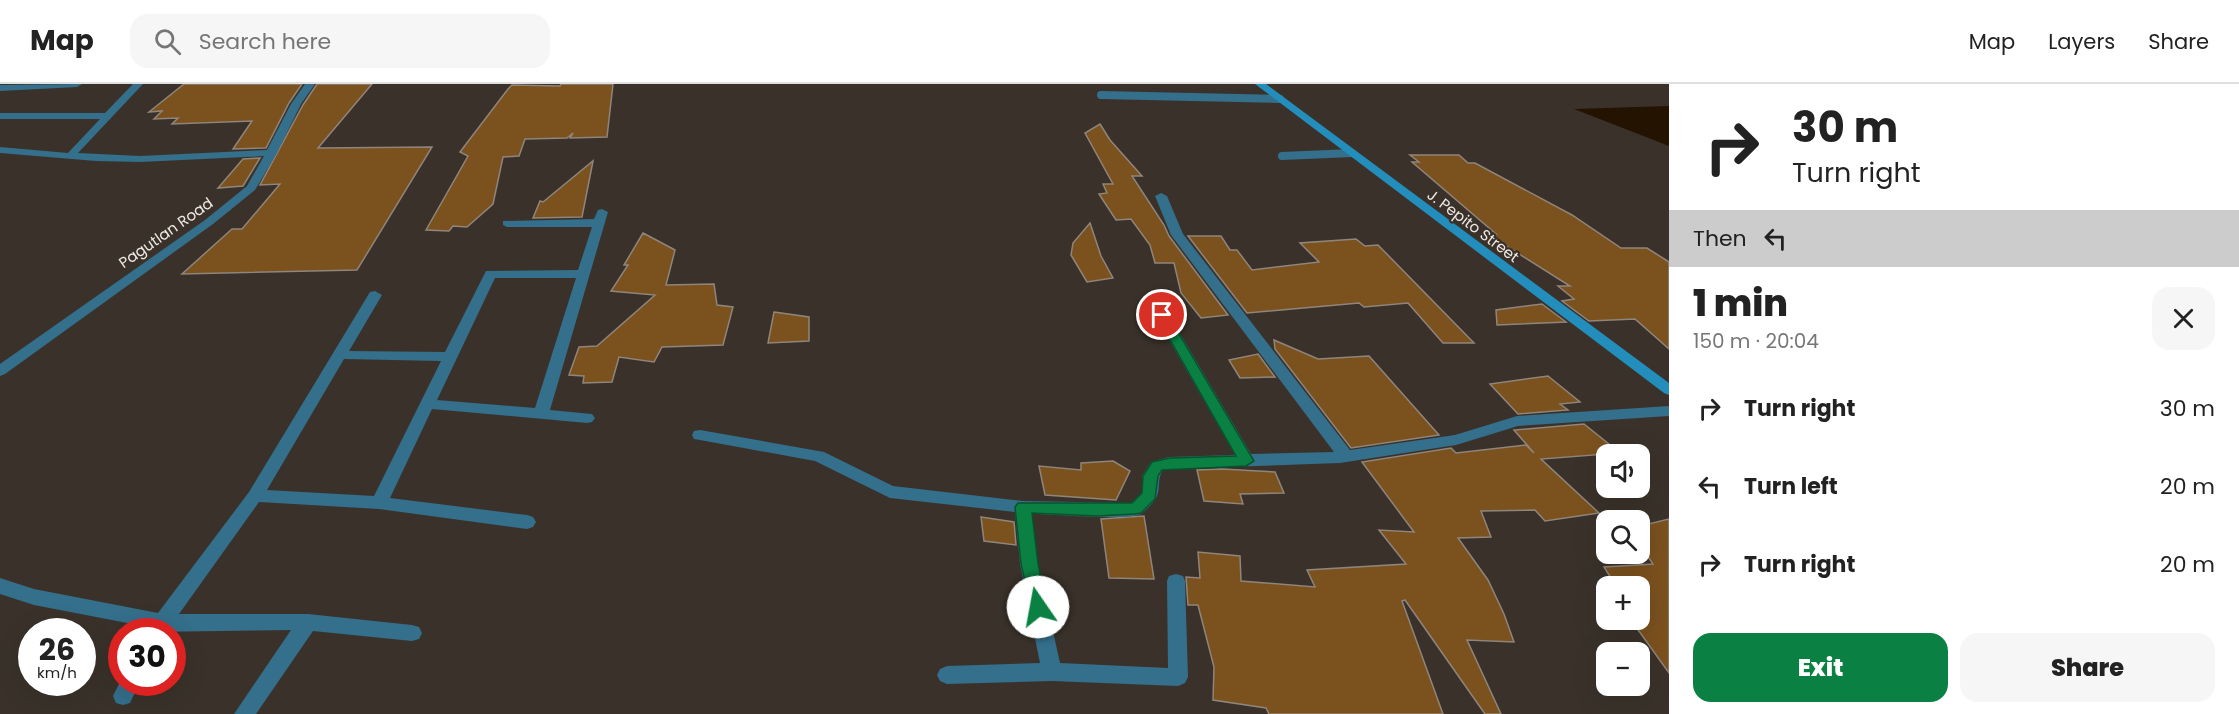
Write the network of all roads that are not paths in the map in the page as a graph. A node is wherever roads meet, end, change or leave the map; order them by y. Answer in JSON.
{"nodes":[{"id":1,"x":77,"y":84,"type":"edge"},
{"id":2,"x":138,"y":84,"type":"edge"},
{"id":3,"x":310,"y":84,"type":"edge"},
{"id":4,"x":1260,"y":84,"type":"edge"},
{"id":5,"x":0,"y":88,"type":"edge"},
{"id":6,"x":1101,"y":95,"type":"dead end"},
{"id":7,"x":1280,"y":99,"type":"junction"},
{"id":8,"x":0,"y":116,"type":"edge"},
{"id":9,"x":108,"y":116,"type":"junction"},
{"id":10,"x":0,"y":150,"type":"edge"},
{"id":11,"x":272,"y":153,"type":"junction"},
{"id":12,"x":1352,"y":153,"type":"junction"},
{"id":13,"x":70,"y":156,"type":"junction"},
{"id":14,"x":1282,"y":156,"type":"dead end"},
{"id":15,"x":1161,"y":196,"type":"dead end"},
{"id":16,"x":507,"y":223,"type":"dead end"},
{"id":17,"x":584,"y":274,"type":"junction"},
{"id":18,"x":375,"y":295,"type":"dead end"},
{"id":19,"x":1162,"y":315,"type":"dead end"},
{"id":20,"x":342,"y":355,"type":"junction"},
{"id":21,"x":450,"y":357,"type":"junction"},
{"id":22,"x":0,"y":371,"type":"edge"},
{"id":23,"x":1669,"y":390,"type":"edge"},
{"id":24,"x":427,"y":404,"type":"junction"},
{"id":25,"x":1669,"y":411,"type":"edge"},
{"id":26,"x":541,"y":414,"type":"junction"},
{"id":27,"x":587,"y":418,"type":"dead end"},
{"id":28,"x":700,"y":435,"type":"dead end"},
{"id":29,"x":1346,"y":456,"type":"junction"},
{"id":30,"x":1246,"y":461,"type":"junction"},
{"id":31,"x":255,"y":496,"type":"junction"},
{"id":32,"x":379,"y":503,"type":"junction"},
{"id":33,"x":1023,"y":507,"type":"junction"},
{"id":34,"x":527,"y":522,"type":"dead end"},
{"id":35,"x":1176,"y":581,"type":"dead end"},
{"id":36,"x":0,"y":586,"type":"edge"},
{"id":37,"x":121,"y":618,"type":"edge"},
{"id":38,"x":165,"y":618,"type":"edge"},
{"id":39,"x":308,"y":622,"type":"junction"},
{"id":40,"x":186,"y":626,"type":"edge"},
{"id":41,"x":412,"y":633,"type":"dead end"},
{"id":42,"x":1052,"y":672,"type":"junction"},
{"id":43,"x":947,"y":675,"type":"dead end"},
{"id":44,"x":244,"y":714,"type":"edge"}],
"edges":[{"from":1,"to":5,"type":"street"},
{"from":2,"to":9,"type":"street"},
{"from":3,"to":11,"type":"street","name":"Pagutlan Road"},
{"from":4,"to":7,"type":"street","name":"J. Pepito Street"},
{"from":6,"to":7,"type":"lane"},
{"from":7,"to":12,"type":"street","name":"J. Pepito Street"},
{"from":8,"to":9,"type":"street"},
{"from":9,"to":13,"type":"street"},
{"from":10,"to":13,"type":"street"},
{"from":11,"to":13,"type":"street"},
{"from":11,"to":22,"type":"street","name":"Pagutlan Road"},
{"from":12,"to":14,"type":"lane"},
{"from":12,"to":23,"type":"street","name":"J. Pepito Street"},
{"from":15,"to":29,"type":"street"},
{"from":16,"to":17,"type":"street"},
{"from":17,"to":21,"type":"street"},
{"from":17,"to":26,"type":"street"},
{"from":18,"to":20,"type":"street"},
{"from":19,"to":30,"type":"street"},
{"from":20,"to":21,"type":"street"},
{"from":20,"to":31,"type":"street"},
{"from":21,"to":24,"type":"street"},
{"from":24,"to":26,"type":"street"},
{"from":24,"to":32,"type":"street"},
{"from":25,"to":29,"type":"street"},
{"from":26,"to":27,"type":"street"},
{"from":28,"to":33,"type":"street"},
{"from":29,"to":30,"type":"street"},
{"from":30,"to":33,"type":"street"},
{"from":31,"to":32,"type":"street"},
{"from":31,"to":38,"type":"street"},
{"from":32,"to":34,"type":"street"},
{"from":33,"to":42,"type":"street"},
{"from":35,"to":42,"type":"street"},
{"from":36,"to":37,"type":"street"},
{"from":39,"to":40,"type":"street"},
{"from":39,"to":41,"type":"street"},
{"from":39,"to":44,"type":"street"},
{"from":42,"to":43,"type":"street"}]}
